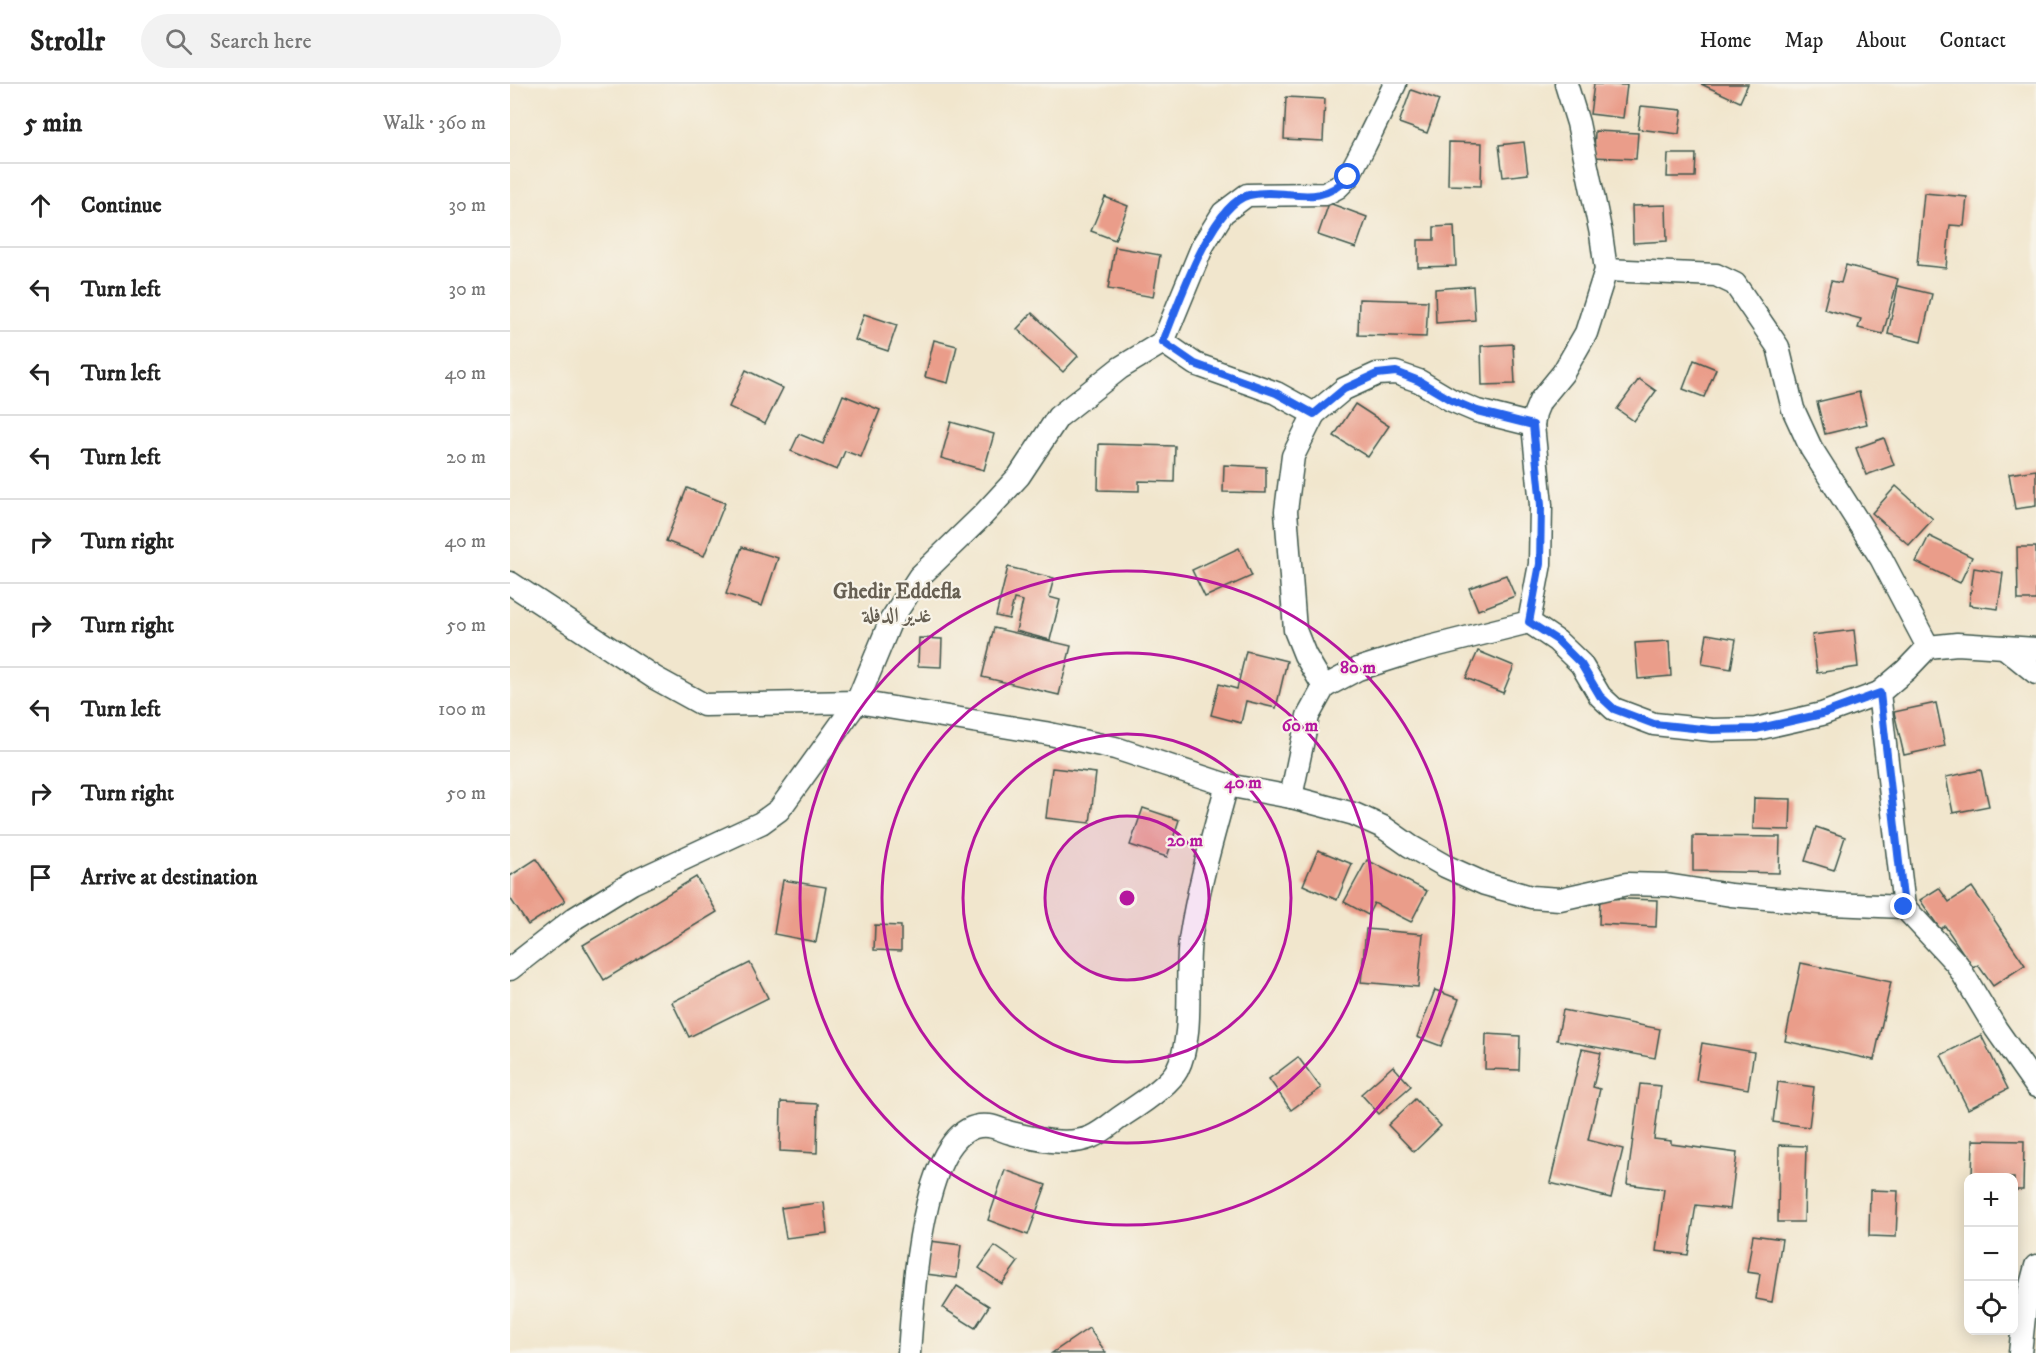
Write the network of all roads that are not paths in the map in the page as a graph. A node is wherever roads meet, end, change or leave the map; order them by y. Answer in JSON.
{"nodes":[{"id":1,"x":1395,"y":84,"type":"edge"},
{"id":2,"x":1566,"y":84,"type":"edge"},
{"id":3,"x":1606,"y":270,"type":"junction"},
{"id":4,"x":1163,"y":342,"type":"junction"},
{"id":5,"x":1314,"y":414,"type":"junction"},
{"id":6,"x":1533,"y":425,"type":"junction"},
{"id":7,"x":510,"y":583,"type":"edge"},
{"id":8,"x":1529,"y":622,"type":"junction"},
{"id":9,"x":1928,"y":647,"type":"junction"},
{"id":10,"x":2004,"y":647,"type":"junction"},
{"id":11,"x":2036,"y":649,"type":"edge"},
{"id":12,"x":2036,"y":673,"type":"edge"},
{"id":13,"x":1324,"y":687,"type":"junction"},
{"id":14,"x":1880,"y":693,"type":"junction"},
{"id":15,"x":857,"y":702,"type":"junction"},
{"id":16,"x":1227,"y":785,"type":"junction"},
{"id":17,"x":1291,"y":798,"type":"junction"},
{"id":18,"x":1904,"y":907,"type":"junction"},
{"id":19,"x":510,"y":969,"type":"edge"},
{"id":20,"x":2036,"y":1086,"type":"edge"},
{"id":21,"x":2036,"y":1266,"type":"edge"},
{"id":22,"x":909,"y":1353,"type":"edge"},
{"id":23,"x":2020,"y":1353,"type":"edge"}],
"edges":[{"from":1,"to":4,"type":"street"},
{"from":2,"to":3,"type":"street"},
{"from":3,"to":6,"type":"street"},
{"from":3,"to":9,"type":"street"},
{"from":4,"to":5,"type":"street"},
{"from":4,"to":15,"type":"street"},
{"from":5,"to":6,"type":"street"},
{"from":5,"to":13,"type":"street"},
{"from":6,"to":8,"type":"street"},
{"from":7,"to":15,"type":"street"},
{"from":8,"to":13,"type":"street"},
{"from":8,"to":14,"type":"street"},
{"from":9,"to":10,"type":"street"},
{"from":9,"to":14,"type":"street"},
{"from":10,"to":11,"type":"street"},
{"from":10,"to":12,"type":"street"},
{"from":13,"to":17,"type":"street"},
{"from":14,"to":18,"type":"street"},
{"from":15,"to":16,"type":"street"},
{"from":15,"to":19,"type":"street"},
{"from":16,"to":17,"type":"street"},
{"from":16,"to":22,"type":"street"},
{"from":17,"to":18,"type":"street"},
{"from":18,"to":20,"type":"street"},
{"from":21,"to":23,"type":"street"}]}
